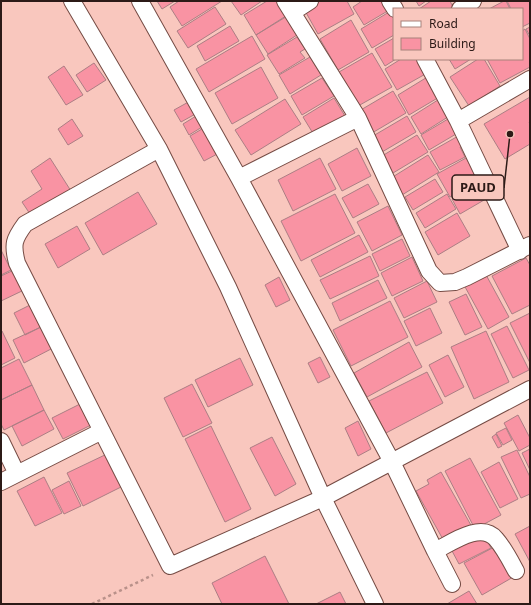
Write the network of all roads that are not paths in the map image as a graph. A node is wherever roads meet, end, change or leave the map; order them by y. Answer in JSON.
{"nodes":[{"id":1,"x":72,"y":1,"type":"edge"},
{"id":2,"x":140,"y":1,"type":"edge"},
{"id":3,"x":310,"y":1,"type":"edge"},
{"id":4,"x":473,"y":1,"type":"edge"},
{"id":5,"x":289,"y":7,"type":"edge"},
{"id":6,"x":462,"y":8,"type":"edge"},
{"id":7,"x":426,"y":60,"type":"edge"},
{"id":8,"x":530,"y":79,"type":"edge"},
{"id":9,"x":358,"y":118,"type":"junction"},
{"id":10,"x":458,"y":121,"type":"junction"},
{"id":11,"x":159,"y":149,"type":"junction"},
{"id":12,"x":239,"y":178,"type":"junction"},
{"id":13,"x":525,"y":248,"type":"edge"},
{"id":14,"x":530,"y":389,"type":"edge"},
{"id":15,"x":102,"y":431,"type":"junction"},
{"id":16,"x":1,"y":441,"type":"edge"},
{"id":17,"x":392,"y":462,"type":"junction"},
{"id":18,"x":17,"y":474,"type":"junction"},
{"id":19,"x":1,"y":482,"type":"edge"},
{"id":20,"x":323,"y":498,"type":"junction"},
{"id":21,"x":435,"y":551,"type":"junction"},
{"id":22,"x":516,"y":570,"type":"dead end"},
{"id":23,"x":452,"y":584,"type":"dead end"},
{"id":24,"x":374,"y":604,"type":"edge"}],
"edges":[{"from":1,"to":11,"type":"street"},
{"from":2,"to":12,"type":"street"},
{"from":3,"to":5,"type":"street"},
{"from":4,"to":6,"type":"street"},
{"from":5,"to":9,"type":"street"},
{"from":7,"to":10,"type":"street"},
{"from":8,"to":10,"type":"street"},
{"from":9,"to":12,"type":"street"},
{"from":9,"to":13,"type":"street"},
{"from":10,"to":13,"type":"street"},
{"from":11,"to":15,"type":"street"},
{"from":11,"to":20,"type":"street"},
{"from":12,"to":17,"type":"street"},
{"from":14,"to":17,"type":"street"},
{"from":15,"to":18,"type":"street"},
{"from":15,"to":20,"type":"street"},
{"from":16,"to":18,"type":"street"},
{"from":17,"to":20,"type":"street"},
{"from":17,"to":21,"type":"street"},
{"from":18,"to":19,"type":"street"},
{"from":20,"to":24,"type":"street"},
{"from":21,"to":22,"type":"street"},
{"from":21,"to":23,"type":"street"}]}
